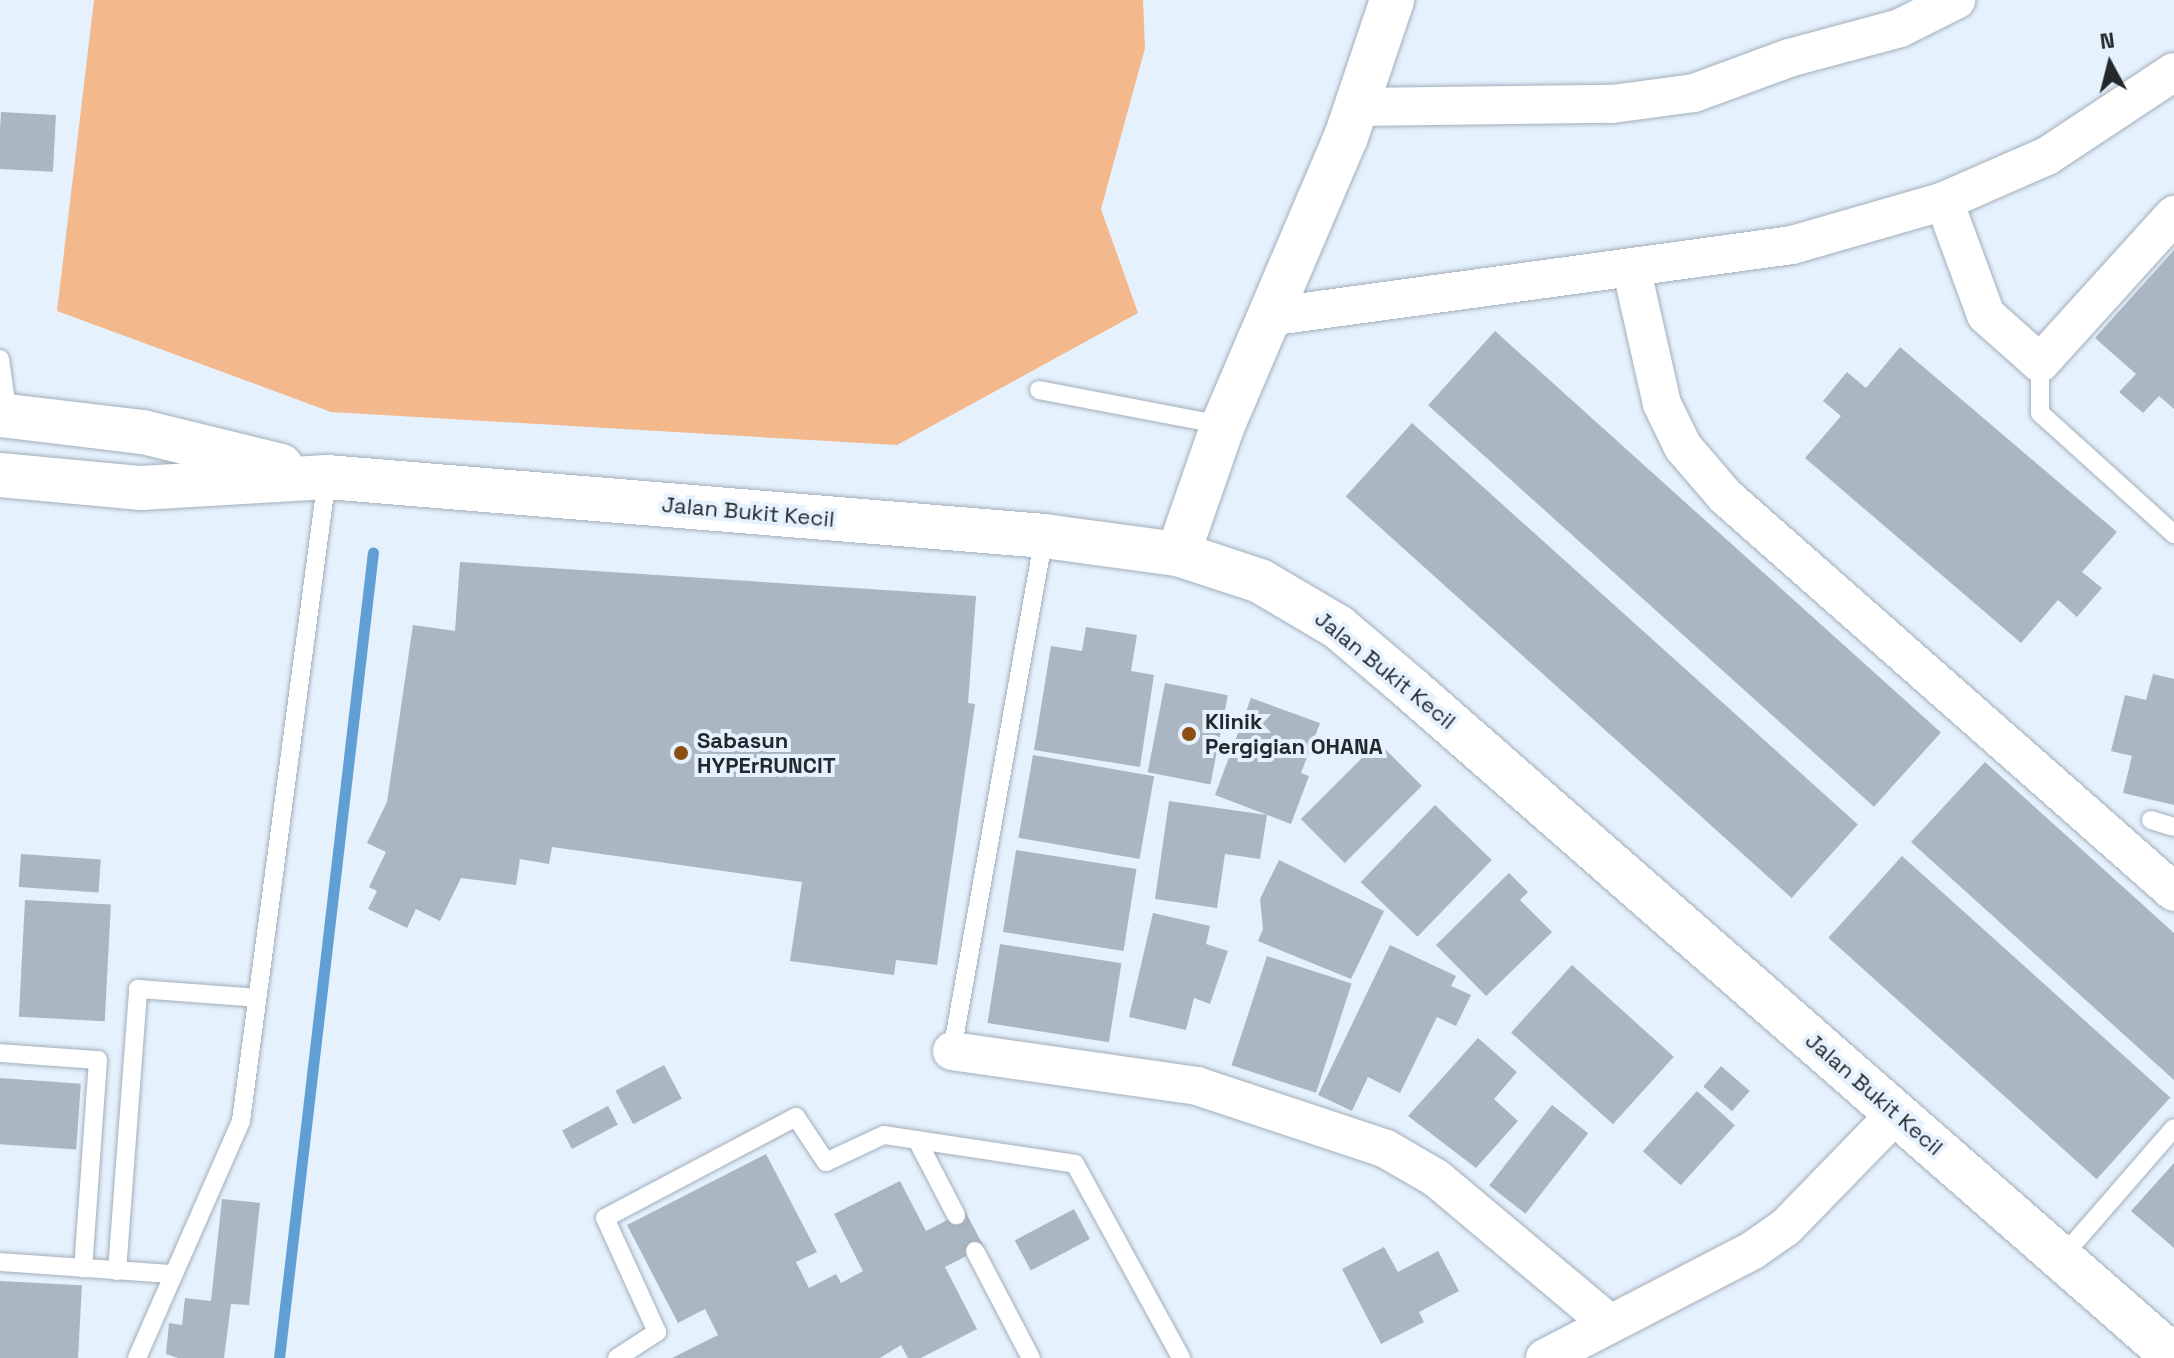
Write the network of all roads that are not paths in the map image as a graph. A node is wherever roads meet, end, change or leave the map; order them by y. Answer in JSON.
{"nodes":[{"id":1,"x":1392,"y":0,"type":"edge"},
{"id":2,"x":1956,"y":0,"type":"edge"},
{"id":3,"x":2174,"y":72,"type":"edge"},
{"id":4,"x":1355,"y":107,"type":"junction"},
{"id":5,"x":1944,"y":201,"type":"junction"},
{"id":6,"x":2174,"y":215,"type":"edge"},
{"id":7,"x":1632,"y":271,"type":"junction"},
{"id":8,"x":1268,"y":317,"type":"junction"},
{"id":9,"x":2040,"y":363,"type":"junction"},
{"id":10,"x":1039,"y":390,"type":"dead end"},
{"id":11,"x":1,"y":391,"type":"edge"},
{"id":12,"x":1223,"y":425,"type":"junction"},
{"id":13,"x":0,"y":475,"type":"edge"},
{"id":14,"x":327,"y":477,"type":"junction"},
{"id":15,"x":141,"y":488,"type":"junction"},
{"id":16,"x":0,"y":496,"type":"edge"},
{"id":17,"x":2174,"y":534,"type":"edge"},
{"id":18,"x":1044,"y":536,"type":"junction"},
{"id":19,"x":1178,"y":554,"type":"junction"},
{"id":20,"x":2151,"y":820,"type":"dead end"},
{"id":21,"x":2174,"y":827,"type":"edge"},
{"id":22,"x":2174,"y":892,"type":"edge"},
{"id":23,"x":257,"y":998,"type":"junction"},
{"id":24,"x":952,"y":1051,"type":"joint"},
{"id":25,"x":0,"y":1053,"type":"edge"},
{"id":26,"x":1896,"y":1114,"type":"junction"},
{"id":27,"x":2174,"y":1128,"type":"edge"},
{"id":28,"x":917,"y":1140,"type":"junction"},
{"id":29,"x":956,"y":1215,"type":"dead end"},
{"id":30,"x":975,"y":1251,"type":"dead end"},
{"id":31,"x":2061,"y":1258,"type":"junction"},
{"id":32,"x":0,"y":1262,"type":"edge"},
{"id":33,"x":83,"y":1268,"type":"junction"},
{"id":34,"x":117,"y":1271,"type":"junction"},
{"id":35,"x":173,"y":1274,"type":"junction"},
{"id":36,"x":1610,"y":1324,"type":"junction"},
{"id":37,"x":2174,"y":1357,"type":"edge"},
{"id":38,"x":137,"y":1358,"type":"edge"},
{"id":39,"x":617,"y":1358,"type":"edge"},
{"id":40,"x":1031,"y":1358,"type":"edge"},
{"id":41,"x":1181,"y":1358,"type":"edge"},
{"id":42,"x":1545,"y":1358,"type":"edge"}],
"edges":[{"from":1,"to":4,"type":"main road"},
{"from":2,"to":4,"type":"street"},
{"from":3,"to":5,"type":"street"},
{"from":4,"to":8,"type":"main road"},
{"from":5,"to":7,"type":"street"},
{"from":5,"to":9,"type":"street"},
{"from":6,"to":9,"type":"street"},
{"from":7,"to":8,"type":"street"},
{"from":7,"to":22,"type":"street"},
{"from":8,"to":12,"type":"main road"},
{"from":9,"to":17,"type":"lane"},
{"from":10,"to":12,"type":"lane"},
{"from":11,"to":14,"type":"main road"},
{"from":12,"to":19,"type":"main road"},
{"from":13,"to":15,"type":"main road"},
{"from":14,"to":15,"type":"main road"},
{"from":14,"to":18,"type":"main road","name":"Jalan Bukit Kecil"},
{"from":14,"to":23,"type":"lane"},
{"from":15,"to":16,"type":"main road"},
{"from":18,"to":19,"type":"main road","name":"Jalan Bukit Kecil"},
{"from":18,"to":24,"type":"lane"},
{"from":19,"to":26,"type":"main road","name":"Jalan Bukit Kecil"},
{"from":20,"to":21,"type":"lane"},
{"from":23,"to":34,"type":"lane"},
{"from":23,"to":35,"type":"lane"},
{"from":24,"to":36,"type":"street"},
{"from":25,"to":33,"type":"lane"},
{"from":26,"to":31,"type":"main road","name":"Jalan Bukit Kecil"},
{"from":26,"to":36,"type":"street"},
{"from":27,"to":31,"type":"lane"},
{"from":28,"to":29,"type":"lane"},
{"from":28,"to":39,"type":"lane"},
{"from":28,"to":41,"type":"lane"},
{"from":30,"to":40,"type":"lane"},
{"from":31,"to":37,"type":"main road","name":"Jalan Bukit Kecil"},
{"from":32,"to":33,"type":"lane"},
{"from":33,"to":34,"type":"lane"},
{"from":34,"to":35,"type":"lane"},
{"from":35,"to":38,"type":"lane"},
{"from":36,"to":42,"type":"street"}]}
